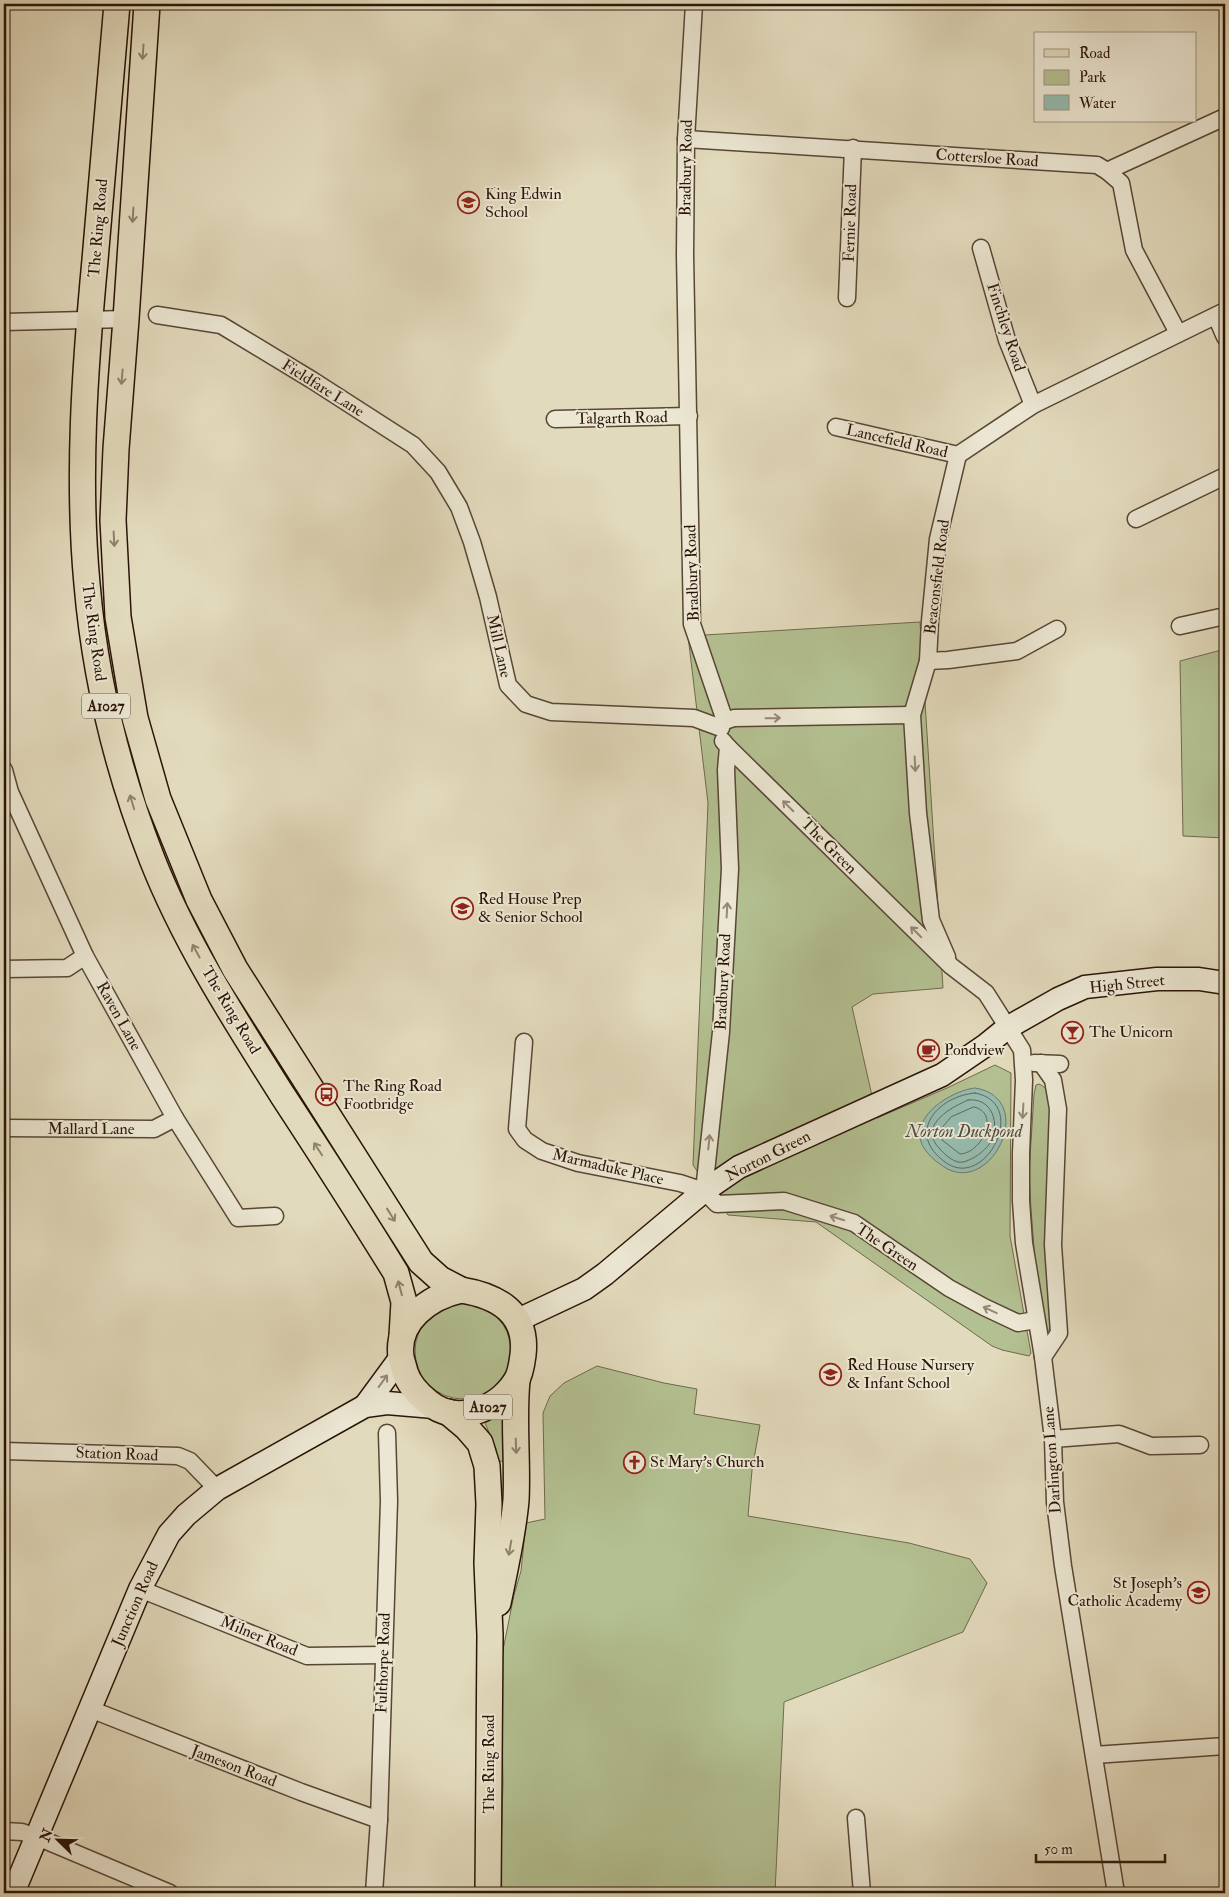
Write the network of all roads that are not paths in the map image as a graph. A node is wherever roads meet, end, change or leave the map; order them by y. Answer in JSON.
{"nodes":[{"id":1,"x":117,"y":4,"type":"edge"},
{"id":2,"x":147,"y":4,"type":"edge"},
{"id":3,"x":694,"y":4,"type":"edge"},
{"id":4,"x":1225,"y":117,"type":"edge"},
{"id":5,"x":686,"y":138,"type":"junction"},
{"id":6,"x":852,"y":148,"type":"junction"},
{"id":7,"x":1107,"y":171,"type":"junction"},
{"id":8,"x":981,"y":248,"type":"dead end"},
{"id":9,"x":847,"y":298,"type":"dead end"},
{"id":10,"x":1220,"y":313,"type":"edge"},
{"id":11,"x":157,"y":315,"type":"dead end"},
{"id":12,"x":126,"y":319,"type":"junction"},
{"id":13,"x":90,"y":320,"type":"junction"},
{"id":14,"x":4,"y":322,"type":"edge"},
{"id":15,"x":1178,"y":333,"type":"junction"},
{"id":16,"x":1225,"y":336,"type":"edge"},
{"id":17,"x":1034,"y":405,"type":"junction"},
{"id":18,"x":688,"y":416,"type":"junction"},
{"id":19,"x":555,"y":419,"type":"dead end"},
{"id":20,"x":836,"y":426,"type":"dead end"},
{"id":21,"x":958,"y":455,"type":"junction"},
{"id":22,"x":1225,"y":476,"type":"edge"},
{"id":23,"x":459,"y":507,"type":"joint"},
{"id":24,"x":1136,"y":519,"type":"dead end"},
{"id":25,"x":1225,"y":616,"type":"edge"},
{"id":26,"x":1180,"y":626,"type":"dead end"},
{"id":27,"x":1057,"y":629,"type":"dead end"},
{"id":28,"x":928,"y":661,"type":"junction"},
{"id":29,"x":912,"y":715,"type":"junction"},
{"id":30,"x":723,"y":724,"type":"junction"},
{"id":31,"x":728,"y":747,"type":"junction"},
{"id":32,"x":4,"y":770,"type":"edge"},
{"id":33,"x":7,"y":793,"type":"edge"},
{"id":34,"x":85,"y":956,"type":"junction"},
{"id":35,"x":951,"y":966,"type":"junction"},
{"id":36,"x":4,"y":969,"type":"edge"},
{"id":37,"x":1225,"y":983,"type":"edge"},
{"id":38,"x":1007,"y":1028,"type":"junction"},
{"id":39,"x":524,"y":1042,"type":"dead end"},
{"id":40,"x":1024,"y":1062,"type":"junction"},
{"id":41,"x":1041,"y":1063,"type":"junction"},
{"id":42,"x":1060,"y":1064,"type":"dead end"},
{"id":43,"x":175,"y":1118,"type":"junction"},
{"id":44,"x":4,"y":1128,"type":"edge"},
{"id":45,"x":704,"y":1191,"type":"junction"},
{"id":46,"x":275,"y":1216,"type":"dead end"},
{"id":47,"x":460,"y":1290,"type":"junction"},
{"id":48,"x":518,"y":1320,"type":"junction"},
{"id":49,"x":1036,"y":1320,"type":"junction"},
{"id":50,"x":402,"y":1347,"type":"junction"},
{"id":51,"x":1043,"y":1357,"type":"junction"},
{"id":52,"x":517,"y":1380,"type":"junction"},
{"id":53,"x":365,"y":1406,"type":"junction"},
{"id":54,"x":441,"y":1410,"type":"junction"},
{"id":55,"x":387,"y":1434,"type":"dead end"},
{"id":56,"x":1053,"y":1439,"type":"junction"},
{"id":57,"x":1200,"y":1445,"type":"dead end"},
{"id":58,"x":4,"y":1451,"type":"edge"},
{"id":59,"x":217,"y":1489,"type":"junction"},
{"id":60,"x":140,"y":1589,"type":"junction"},
{"id":61,"x":490,"y":1635,"type":"junction"},
{"id":62,"x":383,"y":1655,"type":"junction"},
{"id":63,"x":90,"y":1709,"type":"junction"},
{"id":64,"x":1225,"y":1746,"type":"edge"},
{"id":65,"x":1094,"y":1755,"type":"junction"},
{"id":66,"x":856,"y":1818,"type":"dead end"},
{"id":67,"x":379,"y":1820,"type":"junction"},
{"id":68,"x":4,"y":1831,"type":"edge"},
{"id":69,"x":37,"y":1837,"type":"junction"},
{"id":70,"x":13,"y":1893,"type":"edge"},
{"id":71,"x":170,"y":1893,"type":"edge"},
{"id":72,"x":374,"y":1893,"type":"edge"},
{"id":73,"x":488,"y":1893,"type":"edge"},
{"id":74,"x":862,"y":1893,"type":"edge"},
{"id":75,"x":1116,"y":1893,"type":"edge"}],
"edges":[{"from":1,"to":13,"type":"main road","name":"The Ring Road","number":"A1027"},
{"from":2,"to":12,"type":"main road","name":"The Ring Road","number":"A1027","one_way":true},
{"from":3,"to":5,"type":"street","name":"Bradbury Road"},
{"from":4,"to":7,"type":"street"},
{"from":5,"to":6,"type":"street","name":"Cottersloe Road"},
{"from":5,"to":18,"type":"street","name":"Bradbury Road"},
{"from":6,"to":7,"type":"street","name":"Cottersloe Road"},
{"from":6,"to":9,"type":"street","name":"Fernie Road"},
{"from":7,"to":15,"type":"street"},
{"from":8,"to":17,"type":"street","name":"Finchley Road"},
{"from":10,"to":15,"type":"street"},
{"from":10,"to":16,"type":"street"},
{"from":11,"to":23,"type":"street","name":"Fieldfare Lane"},
{"from":12,"to":13,"type":"street"},
{"from":12,"to":47,"type":"main road","name":"The Ring Road","number":"A1027","one_way":true},
{"from":13,"to":14,"type":"street"},
{"from":50,"to":13,"type":"main road","name":"The Ring Road","number":"A1027","one_way":true},
{"from":15,"to":17,"type":"street"},
{"from":17,"to":21,"type":"street"},
{"from":18,"to":19,"type":"street","name":"Talgarth Road"},
{"from":18,"to":30,"type":"street","name":"Bradbury Road"},
{"from":20,"to":21,"type":"street","name":"Lancefield Road"},
{"from":21,"to":28,"type":"street","name":"Beaconsfield Road"},
{"from":22,"to":24,"type":"street"},
{"from":23,"to":30,"type":"street","name":"Mill Lane"},
{"from":25,"to":26,"type":"street"},
{"from":27,"to":28,"type":"street"},
{"from":28,"to":29,"type":"street","name":"Beaconsfield Road"},
{"from":30,"to":29,"type":"street","name":"Mill Lane","one_way":true},
{"from":29,"to":35,"type":"street","name":"Beaconsfield Road","one_way":true},
{"from":30,"to":31,"type":"street","name":"Bradbury Road"},
{"from":35,"to":31,"type":"street","name":"The Green","one_way":true},
{"from":45,"to":31,"type":"street","name":"Bradbury Road","one_way":true},
{"from":32,"to":33,"type":"street","name":"Raven Lane"},
{"from":33,"to":34,"type":"street","name":"Raven Lane"},
{"from":34,"to":36,"type":"street"},
{"from":34,"to":43,"type":"street","name":"Raven Lane"},
{"from":35,"to":38,"type":"street","name":"The Green"},
{"from":37,"to":38,"type":"main road","name":"High Street"},
{"from":38,"to":40,"type":"street","name":"Darlington Lane"},
{"from":38,"to":45,"type":"main road","name":"Norton Green"},
{"from":39,"to":45,"type":"street","name":"Marmaduke Place"},
{"from":40,"to":41,"type":"street"},
{"from":40,"to":49,"type":"street","name":"Darlington Lane","one_way":true},
{"from":41,"to":42,"type":"street"},
{"from":41,"to":51,"type":"street"},
{"from":43,"to":44,"type":"street","name":"Mallard Lane"},
{"from":43,"to":46,"type":"street","name":"Raven Lane"},
{"from":45,"to":48,"type":"main road","name":"Norton Green"},
{"from":49,"to":45,"type":"street","name":"The Green","one_way":true},
{"from":47,"to":48,"type":"main road","number":"A1027"},
{"from":47,"to":50,"type":"main road","number":"A1027"},
{"from":48,"to":52,"type":"main road","number":"A1027"},
{"from":49,"to":51,"type":"street","name":"Darlington Lane"},
{"from":53,"to":50,"type":"main road","name":"Junction Road","one_way":true},
{"from":50,"to":54,"type":"main road","number":"A1027"},
{"from":51,"to":56,"type":"street","name":"Darlington Lane"},
{"from":52,"to":54,"type":"main road","number":"A1027"},
{"from":52,"to":61,"type":"main road","name":"The Ring Road","number":"A1027","one_way":true},
{"from":53,"to":54,"type":"main road","name":"Junction Road"},
{"from":53,"to":59,"type":"main road","name":"Junction Road"},
{"from":54,"to":61,"type":"main road","name":"The Ring Road","number":"A1027"},
{"from":55,"to":62,"type":"street","name":"Fulthorpe Road"},
{"from":56,"to":57,"type":"street"},
{"from":56,"to":65,"type":"street","name":"Darlington Lane"},
{"from":58,"to":59,"type":"street","name":"Station Road"},
{"from":59,"to":60,"type":"main road","name":"Junction Road"},
{"from":60,"to":62,"type":"street","name":"Milner Road"},
{"from":60,"to":63,"type":"main road","name":"Junction Road"},
{"from":61,"to":73,"type":"main road","name":"The Ring Road","number":"A1027"},
{"from":62,"to":67,"type":"street","name":"Fulthorpe Road"},
{"from":63,"to":67,"type":"street","name":"Jameson Road"},
{"from":63,"to":69,"type":"main road","name":"Junction Road"},
{"from":64,"to":65,"type":"street"},
{"from":65,"to":75,"type":"street","name":"Darlington Lane"},
{"from":66,"to":74,"type":"street"},
{"from":67,"to":72,"type":"street","name":"Fulthorpe Road"},
{"from":68,"to":69,"type":"street"},
{"from":69,"to":70,"type":"main road","name":"Junction Road"},
{"from":69,"to":71,"type":"street"}]}
